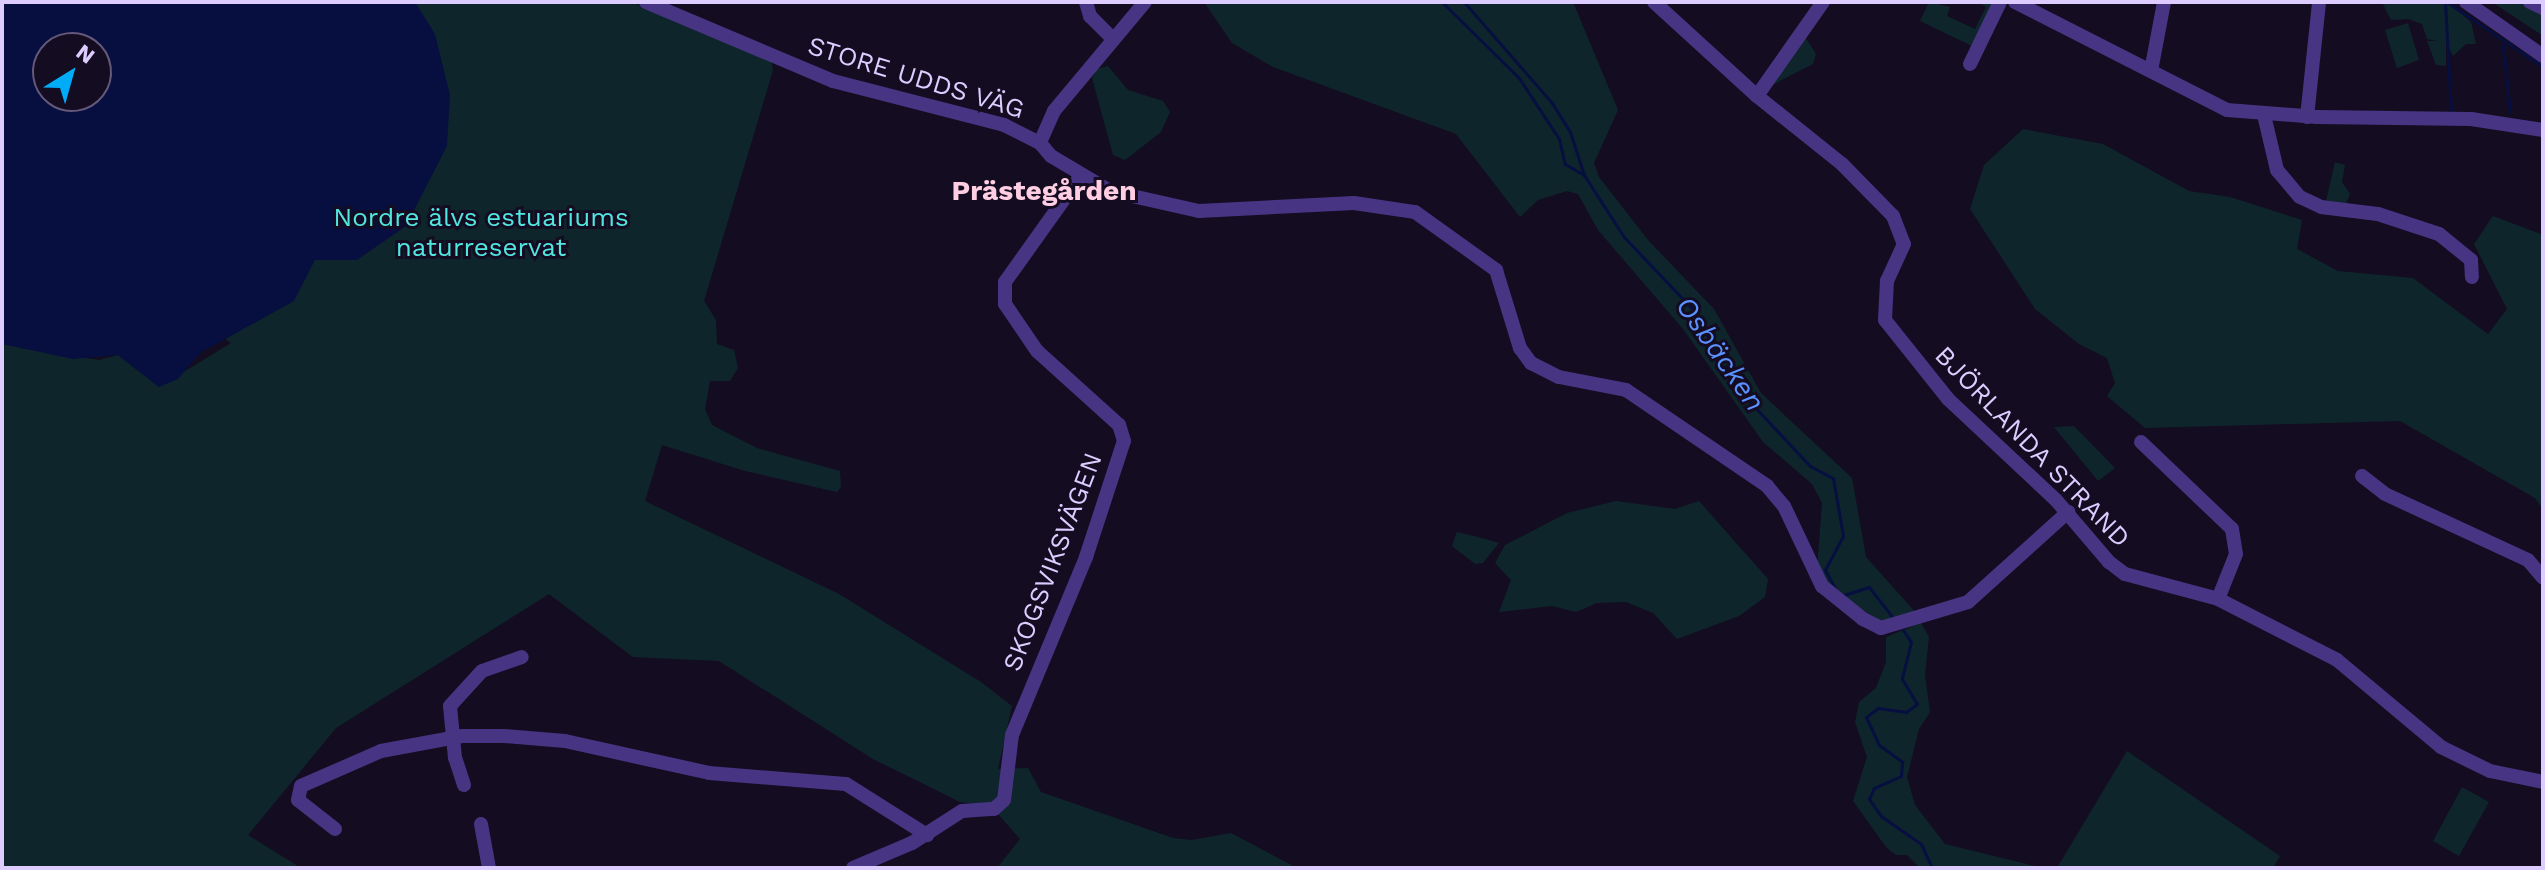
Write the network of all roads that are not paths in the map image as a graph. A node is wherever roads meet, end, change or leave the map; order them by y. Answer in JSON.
{"nodes":[{"id":1,"x":646,"y":2,"type":"edge"},
{"id":2,"x":1145,"y":2,"type":"edge"},
{"id":3,"x":1654,"y":2,"type":"edge"},
{"id":4,"x":1823,"y":2,"type":"edge"},
{"id":5,"x":2000,"y":2,"type":"edge"},
{"id":6,"x":2015,"y":2,"type":"edge"},
{"id":7,"x":2164,"y":2,"type":"edge"},
{"id":8,"x":2319,"y":2,"type":"edge"},
{"id":9,"x":2466,"y":2,"type":"edge"},
{"id":10,"x":2530,"y":2,"type":"edge"},
{"id":11,"x":1083,"y":3,"type":"edge"},
{"id":12,"x":2543,"y":8,"type":"edge"},
{"id":13,"x":1113,"y":39,"type":"junction"},
{"id":14,"x":2543,"y":56,"type":"edge"},
{"id":15,"x":1970,"y":64,"type":"dead end"},
{"id":16,"x":2151,"y":71,"type":"junction"},
{"id":17,"x":1757,"y":96,"type":"junction"},
{"id":18,"x":2264,"y":115,"type":"junction"},
{"id":19,"x":2307,"y":117,"type":"junction"},
{"id":20,"x":2543,"y":130,"type":"edge"},
{"id":21,"x":1040,"y":143,"type":"junction"},
{"id":22,"x":1080,"y":177,"type":"junction"},
{"id":23,"x":2472,"y":277,"type":"dead end"},
{"id":24,"x":2141,"y":442,"type":"dead end"},
{"id":25,"x":2362,"y":476,"type":"dead end"},
{"id":26,"x":2068,"y":512,"type":"junction"},
{"id":27,"x":2543,"y":578,"type":"edge"},
{"id":28,"x":2218,"y":599,"type":"junction"},
{"id":29,"x":522,"y":657,"type":"dead end"},
{"id":30,"x":453,"y":739,"type":"junction"},
{"id":31,"x":2543,"y":782,"type":"edge"},
{"id":32,"x":464,"y":785,"type":"dead end"},
{"id":33,"x":481,"y":824,"type":"dead end"},
{"id":34,"x":335,"y":829,"type":"dead end"},
{"id":35,"x":927,"y":835,"type":"junction"},
{"id":36,"x":489,"y":868,"type":"edge"},
{"id":37,"x":853,"y":868,"type":"edge"}],
"edges":[{"from":1,"to":21,"type":"street","name":"STORE UDDS VÄG"},
{"from":2,"to":13,"type":"street","name":"STORE UDDS VÄG"},
{"from":3,"to":17,"type":"street","name":"BJÖRLANDA STRAND"},
{"from":4,"to":17,"type":"street"},
{"from":5,"to":15,"type":"street"},
{"from":6,"to":16,"type":"street"},
{"from":7,"to":16,"type":"street"},
{"from":8,"to":19,"type":"street"},
{"from":9,"to":14,"type":"street"},
{"from":10,"to":12,"type":"street"},
{"from":11,"to":13,"type":"street"},
{"from":13,"to":21,"type":"street","name":"STORE UDDS VÄG"},
{"from":16,"to":18,"type":"street"},
{"from":17,"to":26,"type":"street","name":"BJÖRLANDA STRAND"},
{"from":18,"to":19,"type":"street"},
{"from":18,"to":23,"type":"street"},
{"from":19,"to":20,"type":"street"},
{"from":21,"to":22,"type":"street","name":"STORE UDDS VÄG"},
{"from":22,"to":26,"type":"street","name":"STORE UDDS VÄG"},
{"from":22,"to":35,"type":"street","name":"SKOGSVIKSVÄGEN"},
{"from":24,"to":28,"type":"street"},
{"from":25,"to":27,"type":"street"},
{"from":26,"to":28,"type":"street","name":"BJÖRLANDA STRAND"},
{"from":28,"to":31,"type":"street","name":"BJÖRLANDA STRAND"},
{"from":29,"to":30,"type":"street"},
{"from":30,"to":32,"type":"street"},
{"from":30,"to":34,"type":"street"},
{"from":30,"to":35,"type":"street"},
{"from":33,"to":36,"type":"street"},
{"from":35,"to":37,"type":"street","name":"SKOGSVIKSVÄGEN"}]}
